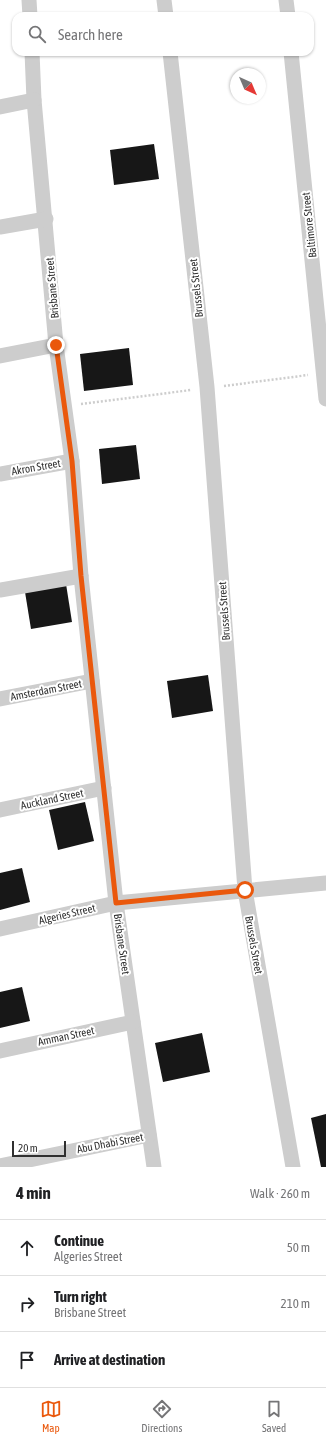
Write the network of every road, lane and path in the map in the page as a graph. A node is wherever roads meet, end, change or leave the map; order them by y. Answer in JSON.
{"nodes":[{"id":1,"x":29,"y":0,"type":"edge"},
{"id":2,"x":164,"y":0,"type":"edge"},
{"id":3,"x":286,"y":0,"type":"edge"},
{"id":4,"x":30,"y":12,"type":"edge"},
{"id":5,"x":166,"y":12,"type":"edge"},
{"id":6,"x":288,"y":12,"type":"edge"},
{"id":7,"x":32,"y":56,"type":"edge"},
{"id":8,"x":170,"y":56,"type":"edge"},
{"id":9,"x":291,"y":56,"type":"edge"},
{"id":10,"x":34,"y":100,"type":"junction"},
{"id":11,"x":0,"y":107,"type":"edge"},
{"id":12,"x":46,"y":219,"type":"junction"},
{"id":13,"x":0,"y":227,"type":"edge"},
{"id":14,"x":56,"y":345,"type":"junction"},
{"id":15,"x":0,"y":356,"type":"edge"},
{"id":16,"x":326,"y":399,"type":"edge"},
{"id":17,"x":72,"y":461,"type":"junction"},
{"id":18,"x":0,"y":474,"type":"edge"},
{"id":19,"x":81,"y":576,"type":"junction"},
{"id":20,"x":0,"y":590,"type":"edge"},
{"id":21,"x":92,"y":681,"type":"junction"},
{"id":22,"x":0,"y":699,"type":"edge"},
{"id":23,"x":104,"y":788,"type":"junction"},
{"id":24,"x":0,"y":810,"type":"edge"},
{"id":25,"x":326,"y":883,"type":"edge"},
{"id":26,"x":245,"y":890,"type":"junction"},
{"id":27,"x":116,"y":903,"type":"junction"},
{"id":28,"x":0,"y":929,"type":"edge"},
{"id":29,"x":133,"y":1022,"type":"junction"},
{"id":30,"x":0,"y":1051,"type":"edge"},
{"id":31,"x":149,"y":1136,"type":"junction"},
{"id":32,"x":0,"y":1166,"type":"edge"},
{"id":33,"x":154,"y":1167,"type":"edge"},
{"id":34,"x":293,"y":1167,"type":"edge"}],
"edges":[{"from":1,"to":4,"type":"street"},
{"from":2,"to":5,"type":"street"},
{"from":3,"to":6,"type":"street"},
{"from":7,"to":10,"type":"street","name":"Brisbane Street"},
{"from":8,"to":26,"type":"street","name":"Brussels Street"},
{"from":9,"to":16,"type":"street","name":"Baltimore Street"},
{"from":10,"to":11,"type":"street"},
{"from":10,"to":12,"type":"street","name":"Brisbane Street"},
{"from":12,"to":13,"type":"street"},
{"from":12,"to":14,"type":"street","name":"Brisbane Street"},
{"from":14,"to":15,"type":"street"},
{"from":14,"to":17,"type":"street","name":"Brisbane Street"},
{"from":17,"to":18,"type":"street","name":"Akron Street"},
{"from":17,"to":19,"type":"street","name":"Brisbane Street"},
{"from":19,"to":20,"type":"street"},
{"from":19,"to":21,"type":"street","name":"Brisbane Street"},
{"from":21,"to":22,"type":"street","name":"Amsterdam Street"},
{"from":21,"to":23,"type":"street","name":"Brisbane Street"},
{"from":23,"to":24,"type":"street","name":"Auckland Street"},
{"from":23,"to":27,"type":"street","name":"Brisbane Street"},
{"from":25,"to":26,"type":"street","name":"Algeries Street"},
{"from":26,"to":27,"type":"street","name":"Algeries Street"},
{"from":26,"to":34,"type":"street","name":"Brussels Street"},
{"from":27,"to":28,"type":"street","name":"Algeries Street"},
{"from":27,"to":29,"type":"street","name":"Brisbane Street"},
{"from":29,"to":30,"type":"street","name":"Amman Street"},
{"from":29,"to":31,"type":"street","name":"Brisbane Street"},
{"from":31,"to":32,"type":"street","name":"Abu Dhabi Street"},
{"from":31,"to":33,"type":"street","name":"Brisbane Street"}]}
